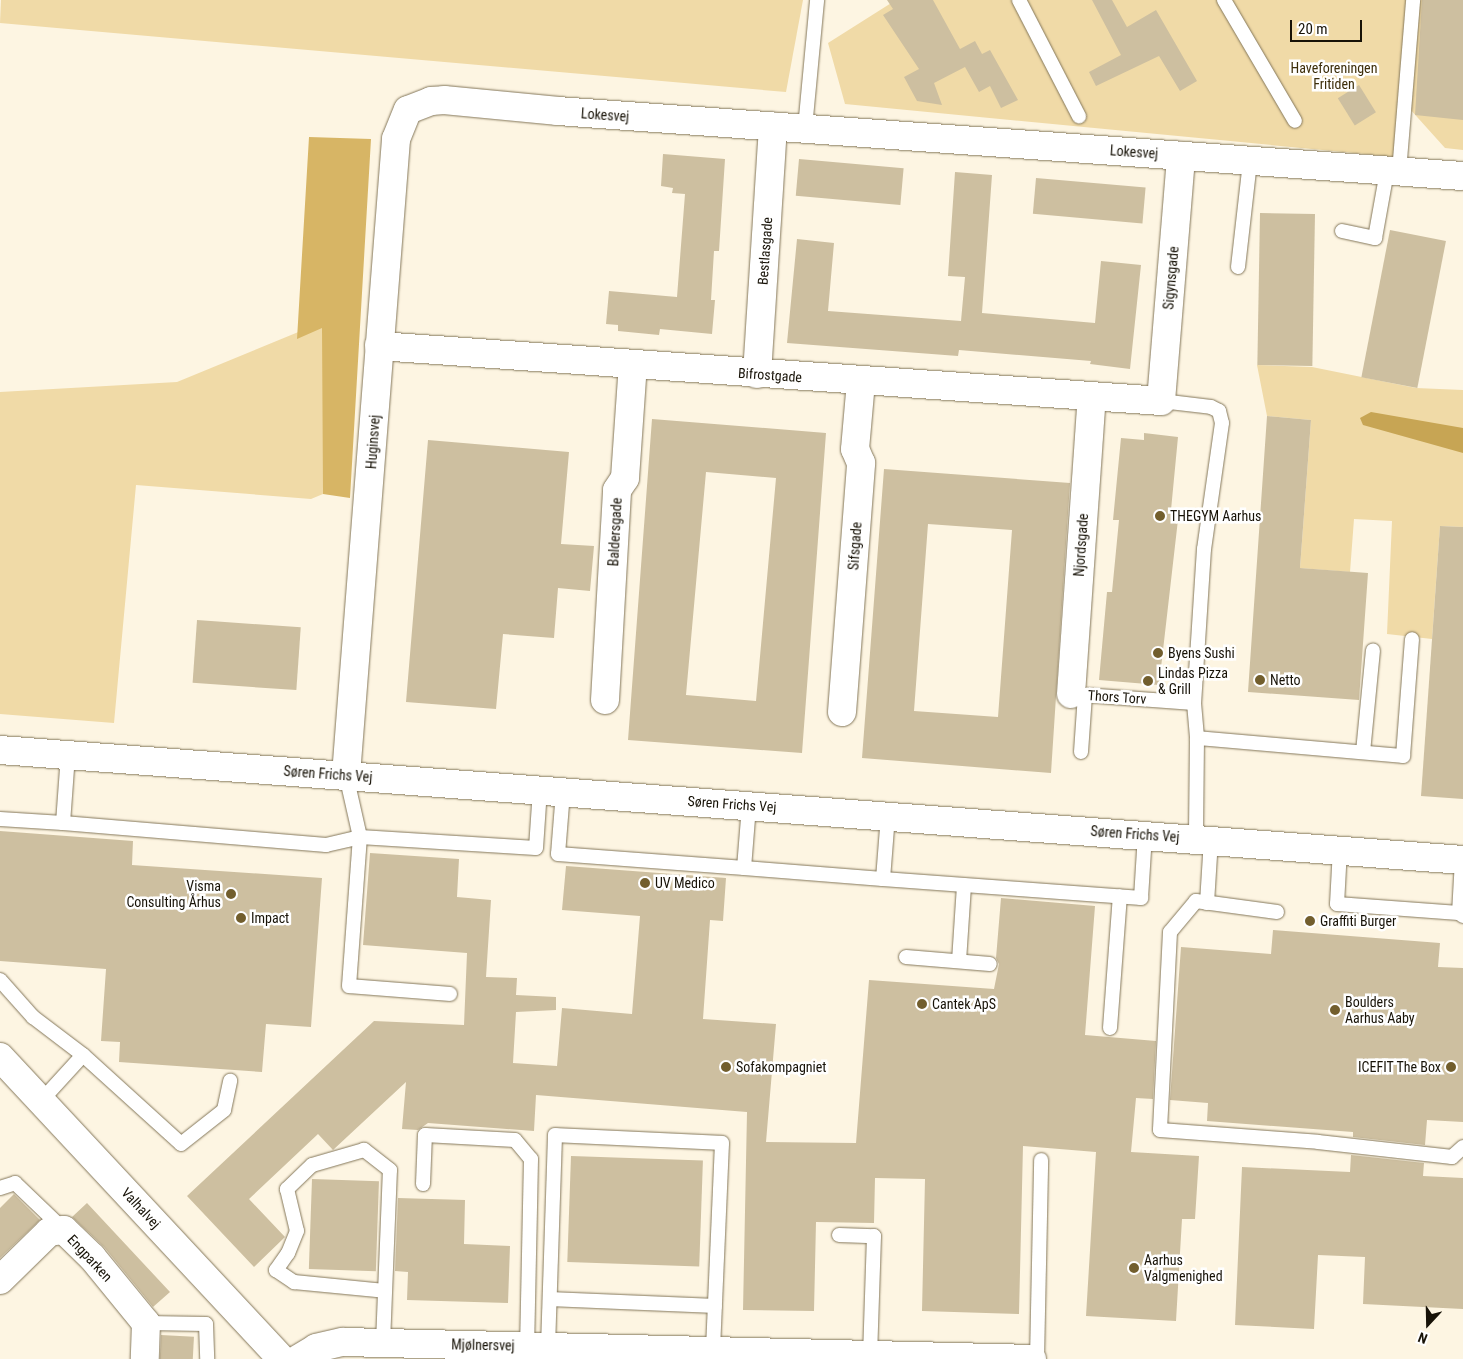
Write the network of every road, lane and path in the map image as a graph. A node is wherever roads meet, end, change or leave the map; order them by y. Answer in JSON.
{"nodes":[{"id":1,"x":817,"y":0,"type":"edge"},
{"id":2,"x":1019,"y":0,"type":"edge"},
{"id":3,"x":1224,"y":0,"type":"edge"},
{"id":4,"x":1413,"y":0,"type":"edge"},
{"id":5,"x":408,"y":110,"type":"joint"},
{"id":6,"x":1079,"y":116,"type":"dead end"},
{"id":7,"x":1295,"y":120,"type":"dead end"},
{"id":8,"x":773,"y":127,"type":"junction"},
{"id":9,"x":805,"y":128,"type":"junction"},
{"id":10,"x":1181,"y":156,"type":"junction"},
{"id":11,"x":1250,"y":162,"type":"junction"},
{"id":12,"x":1393,"y":171,"type":"junction"},
{"id":13,"x":1463,"y":176,"type":"edge"},
{"id":14,"x":1342,"y":231,"type":"dead end"},
{"id":15,"x":1238,"y":267,"type":"dead end"},
{"id":16,"x":379,"y":346,"type":"junction"},
{"id":17,"x":633,"y":365,"type":"junction"},
{"id":18,"x":758,"y":374,"type":"junction"},
{"id":19,"x":861,"y":382,"type":"junction"},
{"id":20,"x":1092,"y":397,"type":"junction"},
{"id":21,"x":1161,"y":401,"type":"junction"},
{"id":22,"x":1412,"y":639,"type":"dead end"},
{"id":23,"x":1373,"y":650,"type":"dead end"},
{"id":24,"x":1078,"y":694,"type":"junction"},
{"id":25,"x":605,"y":700,"type":"dead end"},
{"id":26,"x":1194,"y":702,"type":"junction"},
{"id":27,"x":842,"y":712,"type":"dead end"},
{"id":28,"x":1198,"y":738,"type":"junction"},
{"id":29,"x":0,"y":750,"type":"edge"},
{"id":30,"x":1081,"y":752,"type":"dead end"},
{"id":31,"x":1363,"y":752,"type":"junction"},
{"id":32,"x":68,"y":755,"type":"junction"},
{"id":33,"x":346,"y":775,"type":"junction"},
{"id":34,"x":552,"y":791,"type":"junction"},
{"id":35,"x":749,"y":806,"type":"junction"},
{"id":36,"x":888,"y":816,"type":"junction"},
{"id":37,"x":0,"y":819,"type":"edge"},
{"id":38,"x":64,"y":823,"type":"junction"},
{"id":39,"x":1145,"y":835,"type":"junction"},
{"id":40,"x":360,"y":837,"type":"junction"},
{"id":41,"x":1203,"y":839,"type":"junction"},
{"id":42,"x":1340,"y":849,"type":"junction"},
{"id":43,"x":1463,"y":860,"type":"edge"},
{"id":44,"x":744,"y":868,"type":"junction"},
{"id":45,"x":883,"y":879,"type":"junction"},
{"id":46,"x":964,"y":885,"type":"junction"},
{"id":47,"x":1120,"y":896,"type":"junction"},
{"id":48,"x":1208,"y":903,"type":"junction"},
{"id":49,"x":1277,"y":912,"type":"dead end"},
{"id":50,"x":1461,"y":915,"type":"edge"},
{"id":51,"x":906,"y":957,"type":"dead end"},
{"id":52,"x":959,"y":961,"type":"junction"},
{"id":53,"x":990,"y":964,"type":"dead end"},
{"id":54,"x":0,"y":980,"type":"edge"},
{"id":55,"x":450,"y":994,"type":"dead end"},
{"id":56,"x":1110,"y":1028,"type":"dead end"},
{"id":57,"x":83,"y":1054,"type":"junction"},
{"id":58,"x":0,"y":1057,"type":"edge"},
{"id":59,"x":230,"y":1081,"type":"dead end"},
{"id":60,"x":41,"y":1101,"type":"junction"},
{"id":61,"x":1463,"y":1147,"type":"edge"},
{"id":62,"x":1041,"y":1160,"type":"dead end"},
{"id":63,"x":423,"y":1184,"type":"dead end"},
{"id":64,"x":0,"y":1188,"type":"edge"},
{"id":65,"x":64,"y":1230,"type":"junction"},
{"id":66,"x":839,"y":1235,"type":"dead end"},
{"id":67,"x":0,"y":1280,"type":"edge"},
{"id":68,"x":385,"y":1291,"type":"junction"},
{"id":69,"x":550,"y":1299,"type":"junction"},
{"id":70,"x":715,"y":1306,"type":"junction"},
{"id":71,"x":146,"y":1323,"type":"junction"},
{"id":72,"x":383,"y":1343,"type":"junction"},
{"id":73,"x":538,"y":1347,"type":"junction"},
{"id":74,"x":713,"y":1351,"type":"junction"},
{"id":75,"x":870,"y":1354,"type":"junction"},
{"id":76,"x":146,"y":1359,"type":"edge"},
{"id":77,"x":207,"y":1359,"type":"edge"},
{"id":78,"x":282,"y":1359,"type":"edge"},
{"id":79,"x":298,"y":1359,"type":"edge"},
{"id":80,"x":1032,"y":1359,"type":"edge"},
{"id":81,"x":1037,"y":1359,"type":"edge"}],
"edges":[{"from":1,"to":9,"type":"lane"},
{"from":2,"to":6,"type":"lane"},
{"from":3,"to":7,"type":"lane"},
{"from":4,"to":12,"type":"lane"},
{"from":5,"to":8,"type":"street","name":"Lokesvej"},
{"from":5,"to":16,"type":"street","name":"Huginsvej"},
{"from":8,"to":9,"type":"street","name":"Lokesvej"},
{"from":8,"to":18,"type":"street","name":"Bestlasgade"},
{"from":9,"to":10,"type":"street","name":"Lokesvej"},
{"from":10,"to":11,"type":"street","name":"Lokesvej"},
{"from":10,"to":21,"type":"street","name":"Sigynsgade"},
{"from":11,"to":12,"type":"street","name":"Lokesvej"},
{"from":11,"to":15,"type":"lane"},
{"from":12,"to":13,"type":"street","name":"Lokesvej"},
{"from":12,"to":14,"type":"lane"},
{"from":16,"to":17,"type":"street","name":"Bifrostgade"},
{"from":16,"to":33,"type":"street","name":"Huginsvej"},
{"from":17,"to":18,"type":"street","name":"Bifrostgade"},
{"from":17,"to":25,"type":"street","name":"Baldersgade"},
{"from":18,"to":19,"type":"street","name":"Bifrostgade"},
{"from":19,"to":20,"type":"street","name":"Bifrostgade"},
{"from":19,"to":27,"type":"street","name":"Sifsgade"},
{"from":20,"to":21,"type":"street","name":"Bifrostgade"},
{"from":20,"to":24,"type":"street","name":"Njordsgade"},
{"from":21,"to":26,"type":"lane"},
{"from":22,"to":31,"type":"lane"},
{"from":23,"to":31,"type":"lane"},
{"from":24,"to":26,"type":"lane","name":"Thors Torv"},
{"from":24,"to":30,"type":"lane"},
{"from":26,"to":28,"type":"lane"},
{"from":28,"to":31,"type":"lane"},
{"from":28,"to":41,"type":"lane"},
{"from":29,"to":32,"type":"street","name":"Søren Frichs Vej"},
{"from":32,"to":33,"type":"street","name":"Søren Frichs Vej"},
{"from":32,"to":38,"type":"lane"},
{"from":33,"to":34,"type":"street","name":"Søren Frichs Vej"},
{"from":33,"to":40,"type":"lane"},
{"from":34,"to":35,"type":"street","name":"Søren Frichs Vej"},
{"from":34,"to":40,"type":"lane"},
{"from":34,"to":44,"type":"lane"},
{"from":35,"to":36,"type":"street","name":"Søren Frichs Vej"},
{"from":35,"to":44,"type":"lane"},
{"from":36,"to":39,"type":"street","name":"Søren Frichs Vej"},
{"from":36,"to":45,"type":"lane"},
{"from":37,"to":38,"type":"lane"},
{"from":38,"to":40,"type":"lane"},
{"from":39,"to":41,"type":"street","name":"Søren Frichs Vej"},
{"from":39,"to":47,"type":"lane"},
{"from":40,"to":55,"type":"lane"},
{"from":41,"to":42,"type":"street","name":"Søren Frichs Vej"},
{"from":41,"to":48,"type":"lane"},
{"from":42,"to":43,"type":"street","name":"Søren Frichs Vej"},
{"from":42,"to":50,"type":"lane"},
{"from":43,"to":50,"type":"lane"},
{"from":44,"to":45,"type":"lane"},
{"from":45,"to":46,"type":"lane"},
{"from":46,"to":47,"type":"lane"},
{"from":46,"to":52,"type":"lane"},
{"from":47,"to":56,"type":"lane"},
{"from":48,"to":49,"type":"lane"},
{"from":48,"to":61,"type":"lane"},
{"from":51,"to":52,"type":"lane"},
{"from":52,"to":53,"type":"lane"},
{"from":54,"to":57,"type":"lane"},
{"from":57,"to":59,"type":"lane"},
{"from":57,"to":60,"type":"lane"},
{"from":58,"to":60,"type":"street","name":"Valhalvej"},
{"from":60,"to":78,"type":"street","name":"Valhalvej"},
{"from":62,"to":81,"type":"lane"},
{"from":63,"to":73,"type":"lane"},
{"from":64,"to":65,"type":"lane"},
{"from":65,"to":67,"type":"street","name":"Engparken"},
{"from":65,"to":71,"type":"street","name":"Engparken"},
{"from":66,"to":75,"type":"lane"},
{"from":68,"to":68,"type":"lane"},
{"from":68,"to":72,"type":"lane"},
{"from":69,"to":70,"type":"lane"},
{"from":69,"to":70,"type":"lane"},
{"from":69,"to":73,"type":"lane"},
{"from":70,"to":74,"type":"lane"},
{"from":71,"to":76,"type":"street"},
{"from":71,"to":77,"type":"lane"},
{"from":72,"to":73,"type":"street","name":"Mjølnersvej"},
{"from":72,"to":79,"type":"street","name":"Mjølnersvej"},
{"from":73,"to":74,"type":"street","name":"Mjølnersvej"},
{"from":74,"to":75,"type":"street","name":"Mjølnersvej"},
{"from":75,"to":80,"type":"street","name":"Mjølnersvej"}]}
